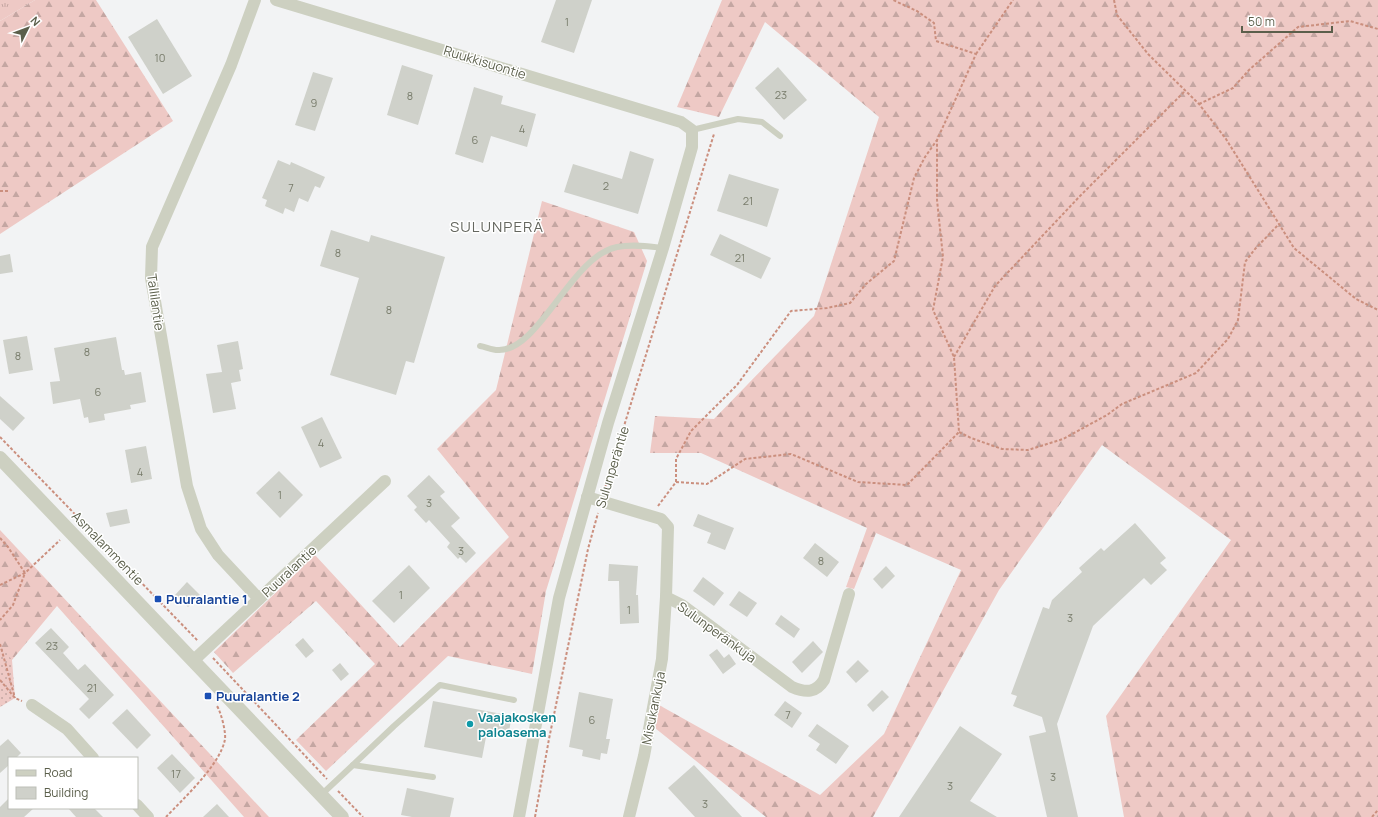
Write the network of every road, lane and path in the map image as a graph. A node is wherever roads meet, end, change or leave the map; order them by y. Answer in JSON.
{"nodes":[{"id":1,"x":255,"y":0,"type":"edge"},
{"id":2,"x":276,"y":0,"type":"edge"},
{"id":3,"x":894,"y":0,"type":"edge"},
{"id":4,"x":1013,"y":0,"type":"edge"},
{"id":5,"x":1114,"y":0,"type":"edge"},
{"id":6,"x":1378,"y":29,"type":"edge"},
{"id":7,"x":976,"y":54,"type":"junction"},
{"id":8,"x":1185,"y":91,"type":"junction"},
{"id":9,"x":1199,"y":104,"type":"junction"},
{"id":10,"x":717,"y":124,"type":"junction"},
{"id":11,"x":692,"y":130,"type":"junction"},
{"id":12,"x":780,"y":136,"type":"dead end"},
{"id":13,"x":937,"y":140,"type":"junction"},
{"id":14,"x":0,"y":191,"type":"edge"},
{"id":15,"x":8,"y":191,"type":"dead end"},
{"id":16,"x":1279,"y":224,"type":"junction"},
{"id":17,"x":663,"y":248,"type":"junction"},
{"id":18,"x":1378,"y":310,"type":"edge"},
{"id":19,"x":480,"y":346,"type":"dead end"},
{"id":20,"x":954,"y":357,"type":"junction"},
{"id":21,"x":959,"y":432,"type":"junction"},
{"id":22,"x":0,"y":437,"type":"edge"},
{"id":23,"x":0,"y":458,"type":"edge"},
{"id":24,"x":385,"y":481,"type":"dead end"},
{"id":25,"x":676,"y":482,"type":"junction"},
{"id":26,"x":587,"y":497,"type":"junction"},
{"id":27,"x":601,"y":501,"type":"junction"},
{"id":28,"x":650,"y":516,"type":"junction"},
{"id":29,"x":70,"y":531,"type":"junction"},
{"id":30,"x":0,"y":538,"type":"edge"},
{"id":31,"x":25,"y":573,"type":"junction"},
{"id":32,"x":0,"y":585,"type":"edge"},
{"id":33,"x":849,"y":594,"type":"dead end"},
{"id":34,"x":666,"y":597,"type":"junction"},
{"id":35,"x":259,"y":599,"type":"junction"},
{"id":36,"x":0,"y":620,"type":"edge"},
{"id":37,"x":0,"y":644,"type":"edge"},
{"id":38,"x":205,"y":649,"type":"junction"},
{"id":39,"x":194,"y":660,"type":"junction"},
{"id":40,"x":0,"y":680,"type":"edge"},
{"id":41,"x":15,"y":698,"type":"junction"},
{"id":42,"x":514,"y":700,"type":"dead end"},
{"id":43,"x":216,"y":704,"type":"dead end"},
{"id":44,"x":32,"y":705,"type":"joint"},
{"id":45,"x":92,"y":757,"type":"edge"},
{"id":46,"x":353,"y":765,"type":"junction"},
{"id":47,"x":433,"y":777,"type":"dead end"},
{"id":48,"x":332,"y":784,"type":"junction"},
{"id":49,"x":321,"y":794,"type":"junction"},
{"id":50,"x":138,"y":806,"type":"edge"},
{"id":51,"x":1378,"y":810,"type":"edge"},
{"id":52,"x":148,"y":817,"type":"edge"},
{"id":53,"x":166,"y":817,"type":"edge"},
{"id":54,"x":342,"y":817,"type":"edge"},
{"id":55,"x":363,"y":817,"type":"edge"},
{"id":56,"x":519,"y":817,"type":"edge"},
{"id":57,"x":535,"y":817,"type":"edge"},
{"id":58,"x":629,"y":817,"type":"edge"},
{"id":59,"x":1372,"y":817,"type":"edge"}],
"edges":[{"from":1,"to":35,"type":"street","name":"Tallilantie"},
{"from":2,"to":11,"type":"street","name":"Ruukkisuontie"},
{"from":3,"to":7,"type":"path"},
{"from":4,"to":7,"type":"path"},
{"from":5,"to":8,"type":"path"},
{"from":6,"to":9,"type":"path"},
{"from":7,"to":13,"type":"path"},
{"from":8,"to":9,"type":"path"},
{"from":8,"to":20,"type":"path"},
{"from":9,"to":16,"type":"path"},
{"from":10,"to":11,"type":"lane"},
{"from":10,"to":12,"type":"lane"},
{"from":10,"to":27,"type":"path","name":"Sulunperäntie"},
{"from":11,"to":17,"type":"street","name":"Sulunperäntie"},
{"from":13,"to":20,"type":"path"},
{"from":13,"to":25,"type":"path"},
{"from":14,"to":15,"type":"path"},
{"from":16,"to":18,"type":"path"},
{"from":16,"to":21,"type":"path"},
{"from":17,"to":19,"type":"lane"},
{"from":17,"to":26,"type":"street","name":"Sulunperäntie"},
{"from":20,"to":21,"type":"path"},
{"from":21,"to":25,"type":"path"},
{"from":22,"to":38,"type":"path","name":"Asmalammentie"},
{"from":23,"to":29,"type":"street","name":"Asmalammentie"},
{"from":24,"to":35,"type":"street","name":"Puuralantie"},
{"from":25,"to":28,"type":"path"},
{"from":26,"to":27,"type":"street","name":"Sulunperänkuja"},
{"from":26,"to":56,"type":"street","name":"Sulunperäntie"},
{"from":27,"to":28,"type":"street","name":"Sulunperänkuja"},
{"from":27,"to":57,"type":"path","name":"Sulunperäntie"},
{"from":28,"to":34,"type":"street","name":"Sulunperänkuja"},
{"from":29,"to":31,"type":"path"},
{"from":29,"to":39,"type":"street","name":"Asmalammentie"},
{"from":30,"to":31,"type":"path"},
{"from":31,"to":32,"type":"path"},
{"from":31,"to":36,"type":"path"},
{"from":33,"to":34,"type":"street","name":"Sulunperänkuja"},
{"from":34,"to":58,"type":"street","name":"Misukankuja"},
{"from":35,"to":38,"type":"street","name":"Puuralantie"},
{"from":37,"to":41,"type":"path"},
{"from":38,"to":39,"type":"street","name":"Puuralantie"},
{"from":38,"to":48,"type":"path","name":"Asmalammentie"},
{"from":39,"to":49,"type":"street","name":"Asmalammentie"},
{"from":40,"to":41,"type":"path"},
{"from":41,"to":44,"type":"path"},
{"from":42,"to":46,"type":"lane"},
{"from":43,"to":53,"type":"path"},
{"from":44,"to":45,"type":"street"},
{"from":46,"to":47,"type":"lane"},
{"from":46,"to":48,"type":"lane"},
{"from":48,"to":49,"type":"lane"},
{"from":48,"to":55,"type":"path","name":"Asmalammentie"},
{"from":49,"to":54,"type":"street","name":"Asmalammentie"},
{"from":50,"to":52,"type":"street"},
{"from":51,"to":59,"type":"path"}]}
